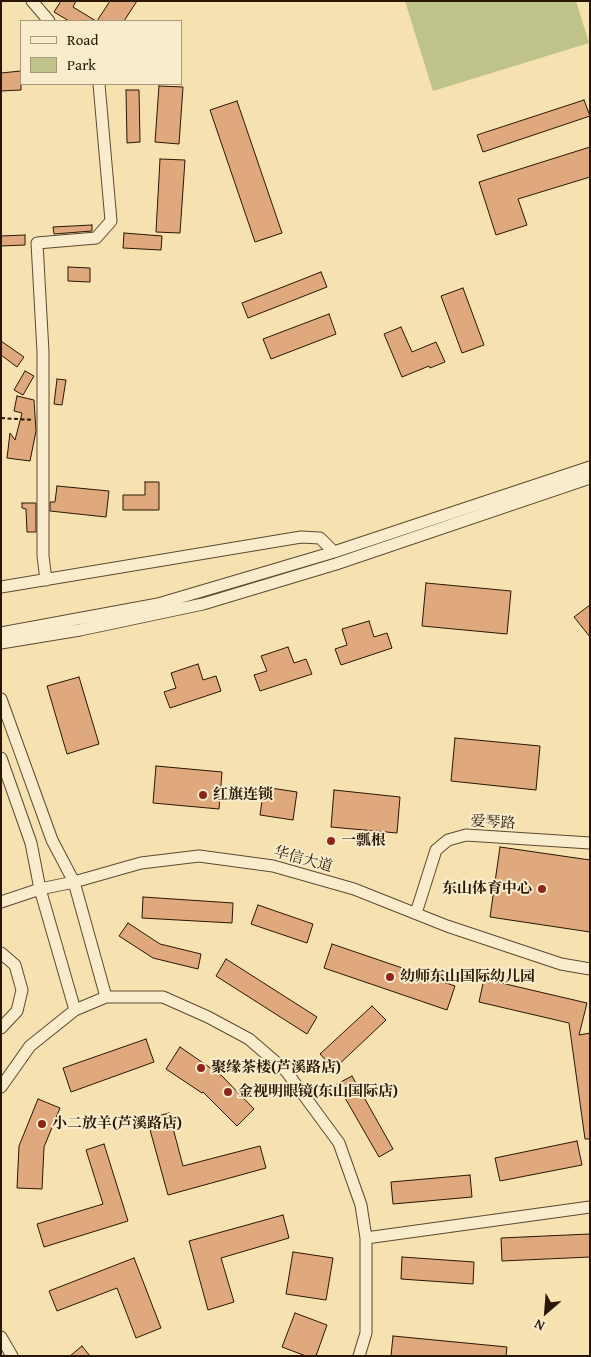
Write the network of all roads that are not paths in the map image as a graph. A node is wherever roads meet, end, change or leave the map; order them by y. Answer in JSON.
{"nodes":[{"id":1,"x":32,"y":1,"type":"edge"},
{"id":2,"x":48,"y":20,"type":"edge"},
{"id":3,"x":99,"y":85,"type":"edge"},
{"id":4,"x":590,"y":467,"type":"edge"},
{"id":5,"x":590,"y":478,"type":"edge"},
{"id":6,"x":334,"y":552,"type":"junction"},
{"id":7,"x":46,"y":580,"type":"junction"},
{"id":8,"x":1,"y":586,"type":"edge"},
{"id":9,"x":1,"y":633,"type":"edge"},
{"id":10,"x":1,"y":643,"type":"edge"},
{"id":11,"x":1,"y":700,"type":"edge"},
{"id":12,"x":1,"y":758,"type":"edge"},
{"id":13,"x":590,"y":844,"type":"edge"},
{"id":14,"x":74,"y":882,"type":"junction"},
{"id":15,"x":40,"y":889,"type":"junction"},
{"id":16,"x":1,"y":902,"type":"edge"},
{"id":17,"x":416,"y":913,"type":"junction"},
{"id":18,"x":1,"y":953,"type":"edge"},
{"id":19,"x":590,"y":969,"type":"edge"},
{"id":20,"x":106,"y":997,"type":"junction"},
{"id":21,"x":75,"y":1010,"type":"junction"},
{"id":22,"x":1,"y":1028,"type":"edge"},
{"id":23,"x":1,"y":1087,"type":"edge"},
{"id":24,"x":590,"y":1207,"type":"edge"},
{"id":25,"x":366,"y":1238,"type":"junction"},
{"id":26,"x":1,"y":1337,"type":"edge"},
{"id":27,"x":12,"y":1356,"type":"edge"},
{"id":28,"x":359,"y":1356,"type":"edge"}],
"edges":[{"from":1,"to":2,"type":"street"},
{"from":3,"to":7,"type":"street"},
{"from":4,"to":6,"type":"street"},
{"from":5,"to":10,"type":"street"},
{"from":6,"to":7,"type":"street"},
{"from":6,"to":9,"type":"street"},
{"from":7,"to":8,"type":"street"},
{"from":11,"to":14,"type":"street"},
{"from":12,"to":15,"type":"street"},
{"from":13,"to":17,"type":"street","name":"爱琴路"},
{"from":14,"to":15,"type":"street","name":"华信大道"},
{"from":14,"to":17,"type":"street","name":"华信大道"},
{"from":14,"to":20,"type":"street"},
{"from":15,"to":16,"type":"street","name":"华信大道"},
{"from":15,"to":21,"type":"street"},
{"from":17,"to":19,"type":"street","name":"华信大道"},
{"from":18,"to":22,"type":"street"},
{"from":20,"to":21,"type":"street"},
{"from":20,"to":25,"type":"street"},
{"from":21,"to":23,"type":"street"},
{"from":24,"to":25,"type":"street"},
{"from":25,"to":28,"type":"street"},
{"from":26,"to":27,"type":"street"}]}
